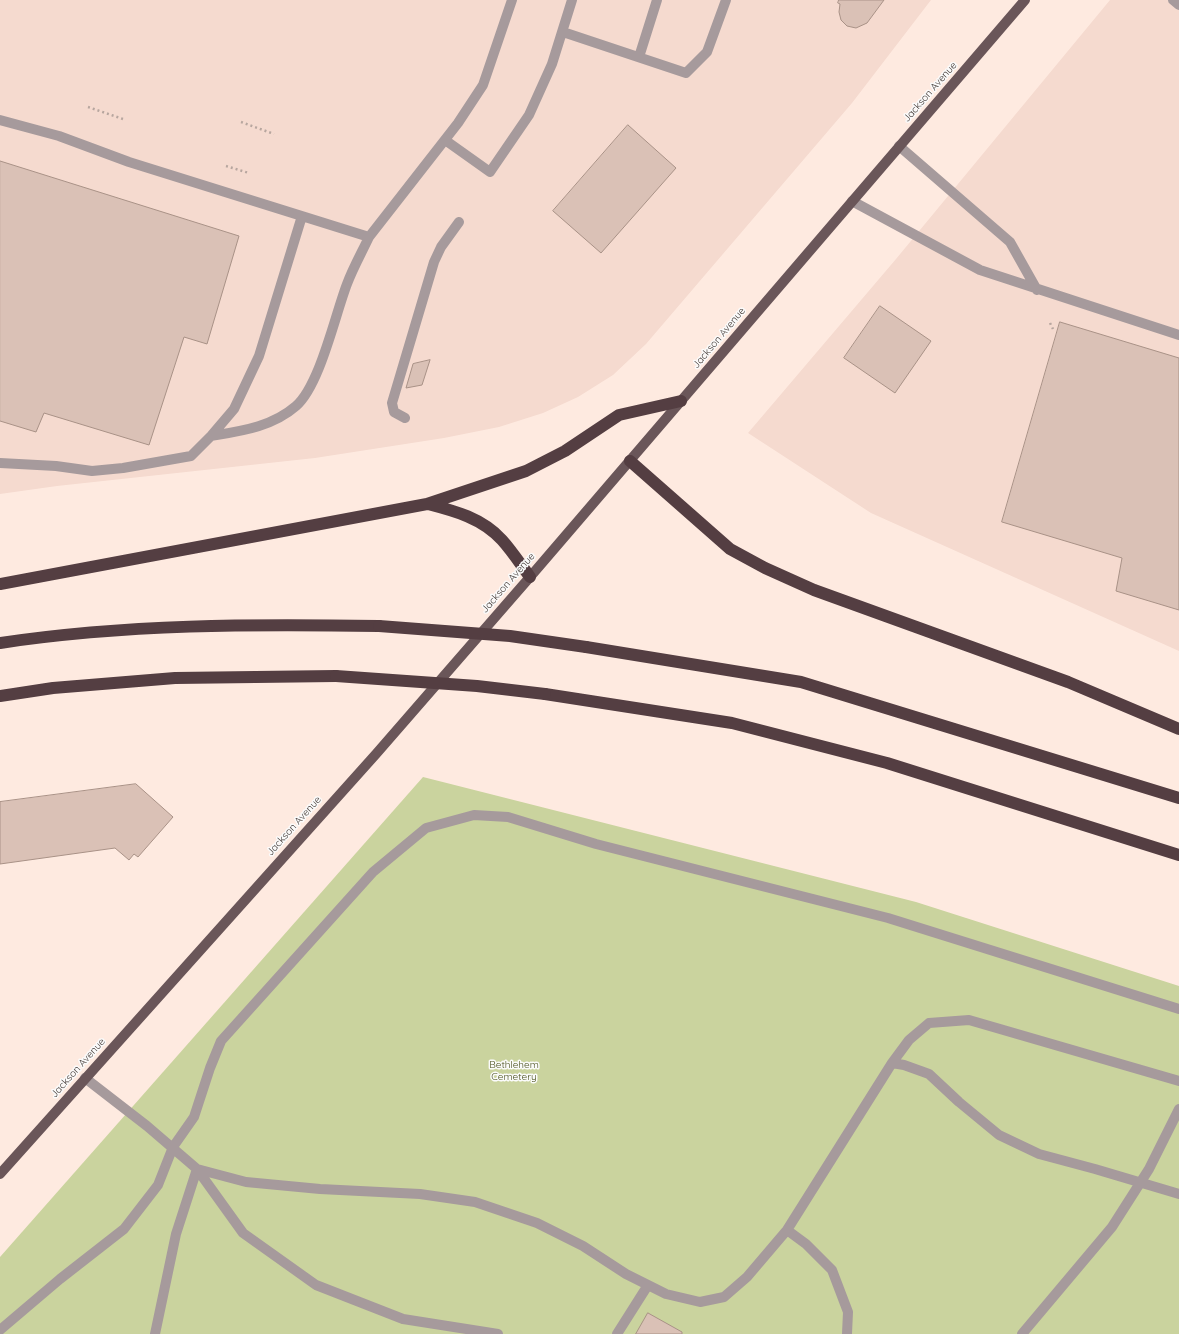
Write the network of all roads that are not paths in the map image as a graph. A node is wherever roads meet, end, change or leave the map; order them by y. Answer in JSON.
{"nodes":[{"id":1,"x":512,"y":0,"type":"edge"},
{"id":2,"x":572,"y":0,"type":"edge"},
{"id":3,"x":657,"y":0,"type":"edge"},
{"id":4,"x":726,"y":0,"type":"edge"},
{"id":5,"x":1025,"y":0,"type":"edge"},
{"id":6,"x":1173,"y":0,"type":"edge"},
{"id":7,"x":1179,"y":5,"type":"edge"},
{"id":8,"x":563,"y":32,"type":"junction"},
{"id":9,"x":639,"y":57,"type":"junction"},
{"id":10,"x":0,"y":120,"type":"edge"},
{"id":11,"x":445,"y":140,"type":"junction"},
{"id":12,"x":899,"y":146,"type":"junction"},
{"id":13,"x":852,"y":201,"type":"junction"},
{"id":14,"x":302,"y":216,"type":"junction"},
{"id":15,"x":459,"y":222,"type":"dead end"},
{"id":16,"x":369,"y":237,"type":"junction"},
{"id":17,"x":1037,"y":290,"type":"junction"},
{"id":18,"x":1179,"y":335,"type":"edge"},
{"id":19,"x":681,"y":401,"type":"junction"},
{"id":20,"x":405,"y":418,"type":"dead end"},
{"id":21,"x":211,"y":436,"type":"junction"},
{"id":22,"x":630,"y":461,"type":"junction"},
{"id":23,"x":0,"y":463,"type":"edge"},
{"id":24,"x":427,"y":504,"type":"junction"},
{"id":25,"x":530,"y":577,"type":"junction"},
{"id":26,"x":0,"y":584,"type":"edge"},
{"id":27,"x":0,"y":643,"type":"edge"},
{"id":28,"x":0,"y":696,"type":"edge"},
{"id":29,"x":1179,"y":729,"type":"edge"},
{"id":30,"x":1179,"y":798,"type":"edge"},
{"id":31,"x":1179,"y":855,"type":"edge"},
{"id":32,"x":1179,"y":1009,"type":"edge"},
{"id":33,"x":892,"y":1063,"type":"junction"},
{"id":34,"x":85,"y":1078,"type":"junction"},
{"id":35,"x":1179,"y":1082,"type":"edge"},
{"id":36,"x":1179,"y":1109,"type":"edge"},
{"id":37,"x":173,"y":1147,"type":"junction"},
{"id":38,"x":197,"y":1169,"type":"junction"},
{"id":39,"x":0,"y":1174,"type":"edge"},
{"id":40,"x":1140,"y":1183,"type":"junction"},
{"id":41,"x":1179,"y":1194,"type":"edge"},
{"id":42,"x":787,"y":1230,"type":"junction"},
{"id":43,"x":648,"y":1285,"type":"junction"},
{"id":44,"x":0,"y":1330,"type":"edge"},
{"id":45,"x":155,"y":1334,"type":"edge"},
{"id":46,"x":498,"y":1334,"type":"edge"},
{"id":47,"x":617,"y":1334,"type":"edge"},
{"id":48,"x":847,"y":1334,"type":"edge"},
{"id":49,"x":1022,"y":1334,"type":"edge"}],
"edges":[{"from":1,"to":11,"type":"lane"},
{"from":2,"to":8,"type":"lane"},
{"from":3,"to":9,"type":"lane"},
{"from":4,"to":9,"type":"lane"},
{"from":5,"to":12,"type":"main road","name":"Jackson Avenue"},
{"from":6,"to":7,"type":"lane"},
{"from":8,"to":9,"type":"lane"},
{"from":8,"to":11,"type":"lane"},
{"from":10,"to":14,"type":"lane"},
{"from":11,"to":16,"type":"lane"},
{"from":12,"to":13,"type":"main road","name":"Jackson Avenue"},
{"from":12,"to":17,"type":"lane"},
{"from":13,"to":17,"type":"lane"},
{"from":13,"to":19,"type":"main road","name":"Jackson Avenue"},
{"from":14,"to":16,"type":"lane"},
{"from":14,"to":21,"type":"lane"},
{"from":15,"to":20,"type":"lane"},
{"from":16,"to":21,"type":"lane"},
{"from":17,"to":18,"type":"lane"},
{"from":19,"to":22,"type":"main road","name":"Jackson Avenue"},
{"from":19,"to":24,"type":"highway"},
{"from":21,"to":23,"type":"lane"},
{"from":22,"to":25,"type":"main road","name":"Jackson Avenue"},
{"from":22,"to":29,"type":"highway"},
{"from":24,"to":25,"type":"highway"},
{"from":24,"to":26,"type":"highway"},
{"from":25,"to":34,"type":"main road","name":"Jackson Avenue"},
{"from":27,"to":30,"type":"highway","bridge":true},
{"from":28,"to":31,"type":"highway","bridge":true},
{"from":32,"to":37,"type":"lane"},
{"from":33,"to":35,"type":"lane"},
{"from":33,"to":40,"type":"lane"},
{"from":33,"to":42,"type":"lane"},
{"from":34,"to":37,"type":"lane"},
{"from":34,"to":39,"type":"main road","name":"Jackson Avenue"},
{"from":36,"to":40,"type":"lane"},
{"from":37,"to":38,"type":"lane"},
{"from":37,"to":44,"type":"lane"},
{"from":38,"to":43,"type":"lane"},
{"from":38,"to":45,"type":"lane"},
{"from":38,"to":46,"type":"lane"},
{"from":40,"to":41,"type":"lane"},
{"from":40,"to":49,"type":"lane"},
{"from":42,"to":43,"type":"lane"},
{"from":42,"to":48,"type":"lane"},
{"from":43,"to":47,"type":"lane"}]}
